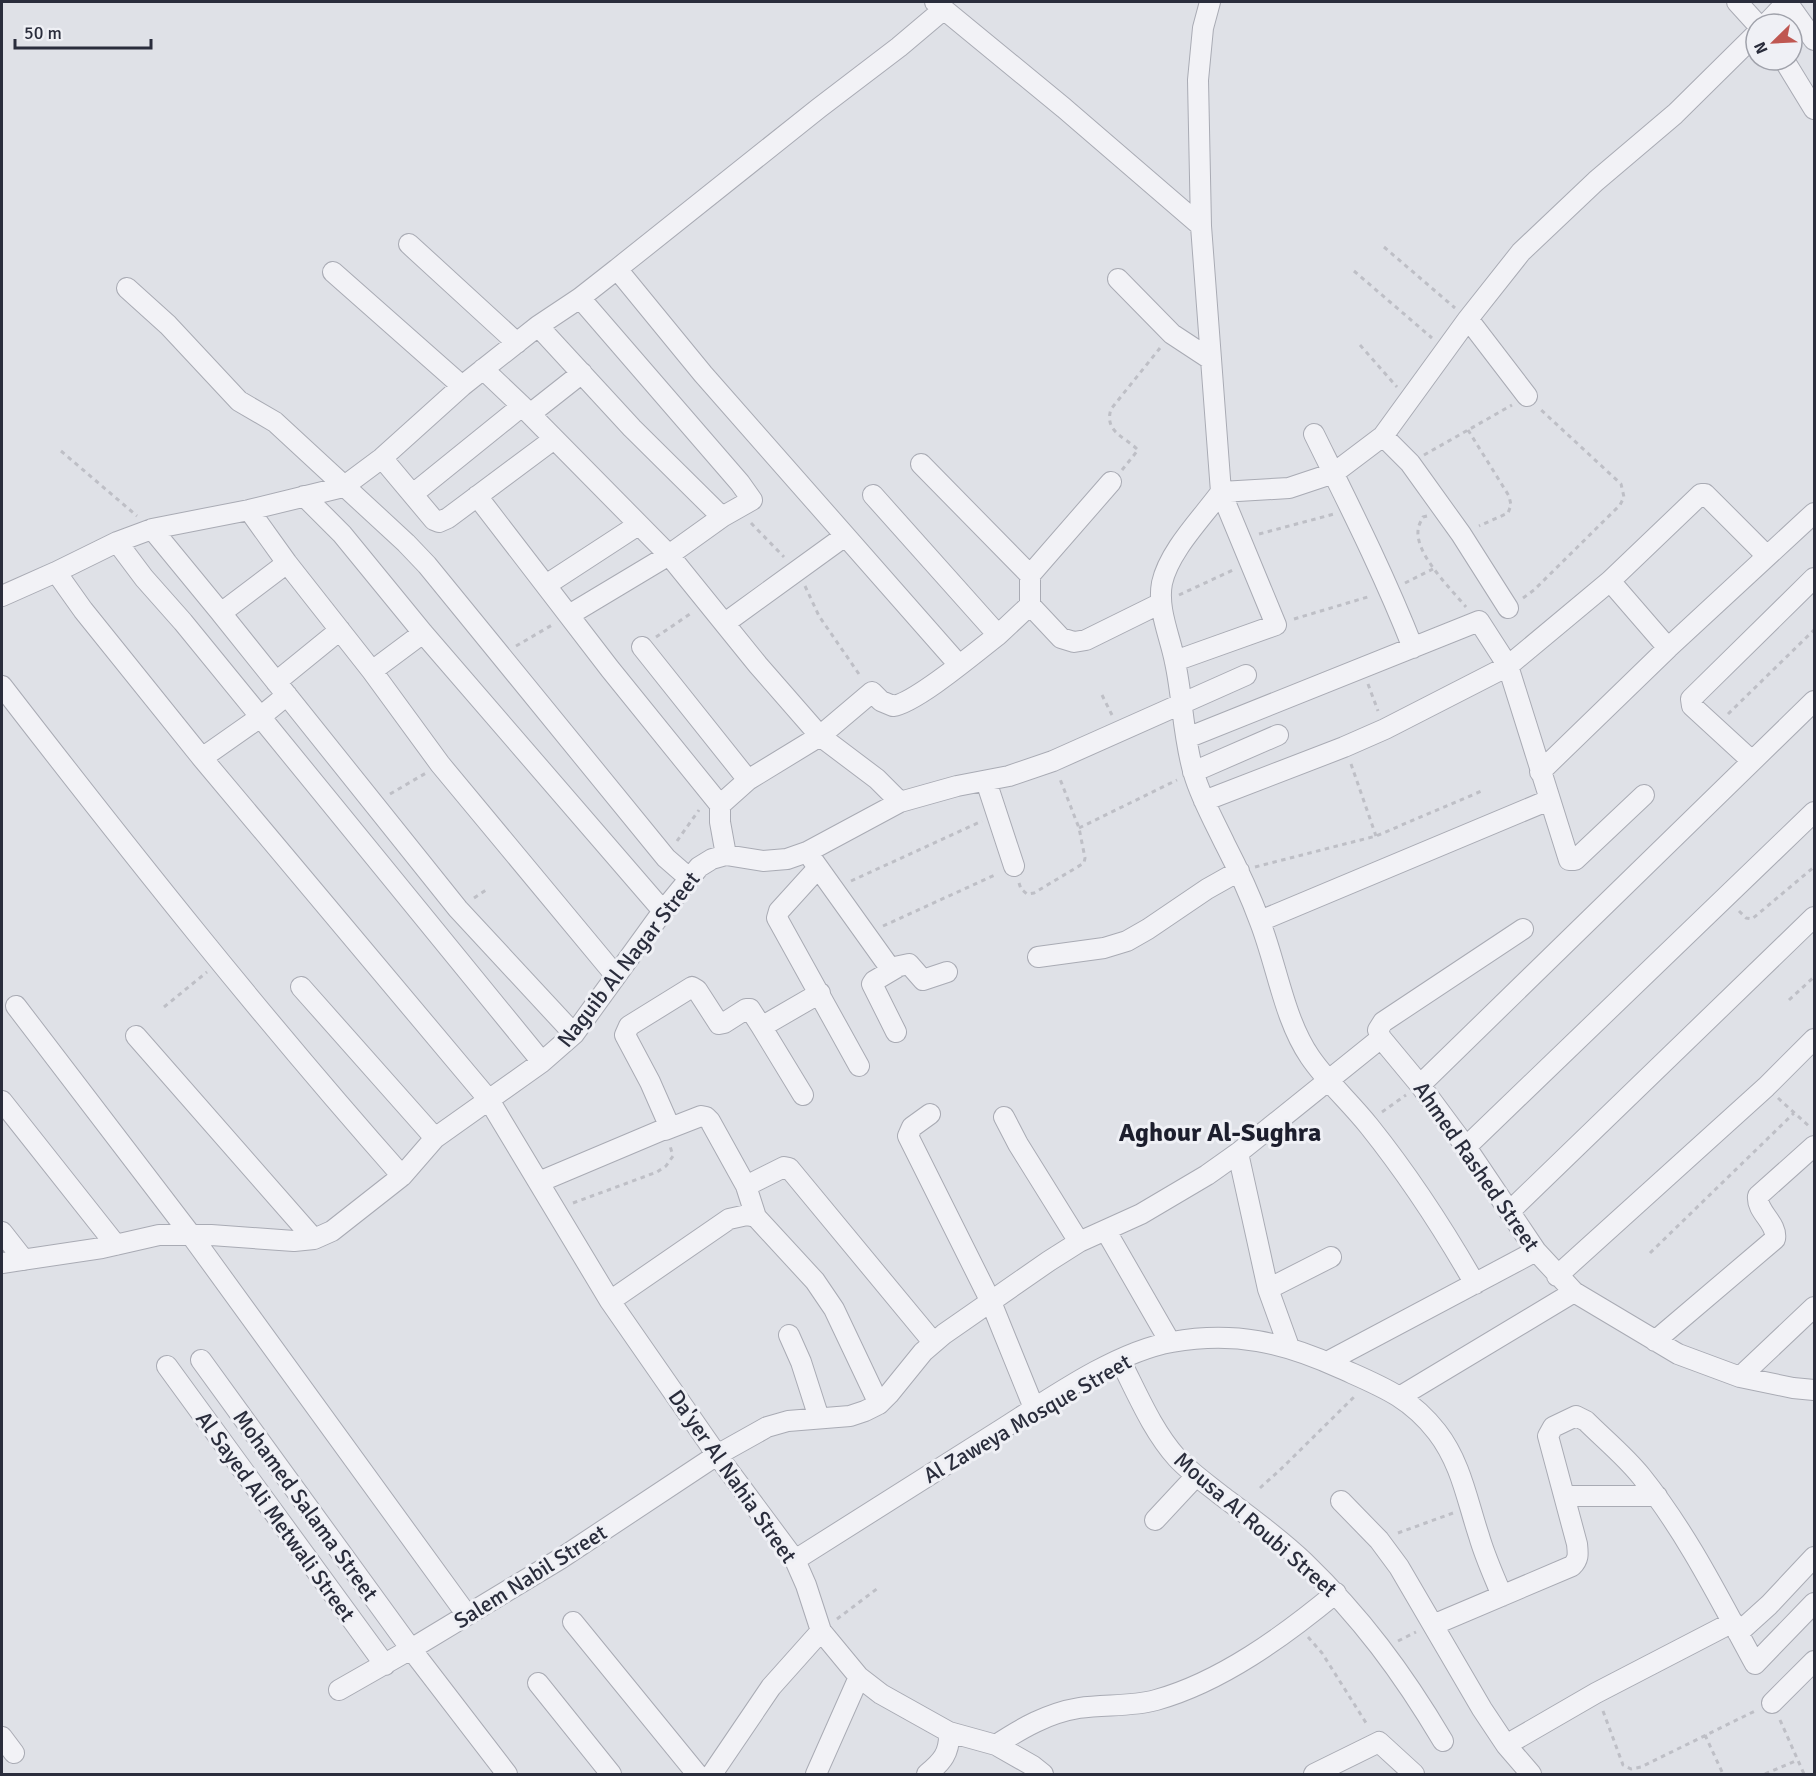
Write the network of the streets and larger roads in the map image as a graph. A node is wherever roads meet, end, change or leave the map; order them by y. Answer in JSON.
{"nodes":[{"id":1,"x":1210,"y":2,"type":"edge"},
{"id":2,"x":1787,"y":2,"type":"edge"},
{"id":3,"x":939,"y":5,"type":"edge"},
{"id":4,"x":1815,"y":40,"type":"edge"},
{"id":5,"x":1744,"y":46,"type":"edge"},
{"id":6,"x":1792,"y":72,"type":"edge"},
{"id":7,"x":1815,"y":109,"type":"edge"},
{"id":8,"x":1201,"y":226,"type":"junction"},
{"id":9,"x":409,"y":244,"type":"dead end"},
{"id":10,"x":617,"y":269,"type":"junction"},
{"id":11,"x":333,"y":272,"type":"dead end"},
{"id":12,"x":1118,"y":279,"type":"dead end"},
{"id":13,"x":127,"y":288,"type":"dead end"},
{"id":14,"x":580,"y":298,"type":"junction"},
{"id":15,"x":1468,"y":319,"type":"junction"},
{"id":16,"x":538,"y":326,"type":"junction"},
{"id":17,"x":517,"y":343,"type":"junction"},
{"id":18,"x":1210,"y":359,"type":"junction"},
{"id":19,"x":483,"y":369,"type":"junction"},
{"id":20,"x":582,"y":373,"type":"junction"},
{"id":21,"x":462,"y":386,"type":"junction"},
{"id":22,"x":1527,"y":396,"type":"road end"},
{"id":23,"x":526,"y":410,"type":"junction"},
{"id":24,"x":1314,"y":434,"type":"dead end"},
{"id":25,"x":1383,"y":436,"type":"junction"},
{"id":26,"x":554,"y":439,"type":"junction"},
{"id":27,"x":382,"y":458,"type":"junction"},
{"id":28,"x":921,"y":464,"type":"dead end"},
{"id":29,"x":1334,"y":473,"type":"junction"},
{"id":30,"x":1111,"y":482,"type":"dead end"},
{"id":31,"x":343,"y":487,"type":"junction"},
{"id":32,"x":1221,"y":492,"type":"junction"},
{"id":33,"x":413,"y":494,"type":"junction"},
{"id":34,"x":873,"y":495,"type":"dead end"},
{"id":35,"x":304,"y":496,"type":"junction"},
{"id":36,"x":477,"y":496,"type":"junction"},
{"id":37,"x":249,"y":510,"type":"junction"},
{"id":38,"x":730,"y":513,"type":"junction"},
{"id":39,"x":1815,"y":513,"type":"edge"},
{"id":40,"x":638,"y":525,"type":"junction"},
{"id":41,"x":152,"y":529,"type":"junction"},
{"id":42,"x":845,"y":536,"type":"junction"},
{"id":43,"x":117,"y":542,"type":"junction"},
{"id":44,"x":669,"y":555,"type":"junction"},
{"id":45,"x":1767,"y":556,"type":"junction"},
{"id":46,"x":287,"y":563,"type":"junction"},
{"id":47,"x":56,"y":572,"type":"junction"},
{"id":48,"x":1030,"y":575,"type":"junction"},
{"id":49,"x":1815,"y":579,"type":"edge"},
{"id":50,"x":1610,"y":581,"type":"junction"},
{"id":51,"x":546,"y":585,"type":"junction"},
{"id":52,"x":2,"y":596,"type":"edge"},
{"id":53,"x":1161,"y":603,"type":"junction"},
{"id":54,"x":1030,"y":606,"type":"junction"},
{"id":55,"x":1508,"y":608,"type":"road end"},
{"id":56,"x":221,"y":613,"type":"junction"},
{"id":57,"x":569,"y":615,"type":"junction"},
{"id":58,"x":725,"y":623,"type":"junction"},
{"id":59,"x":340,"y":630,"type":"junction"},
{"id":60,"x":423,"y":633,"type":"junction"},
{"id":61,"x":998,"y":634,"type":"junction"},
{"id":62,"x":642,"y":647,"type":"road end"},
{"id":63,"x":1413,"y":648,"type":"junction"},
{"id":64,"x":1668,"y":648,"type":"junction"},
{"id":65,"x":1175,"y":661,"type":"junction"},
{"id":66,"x":959,"y":665,"type":"junction"},
{"id":67,"x":1508,"y":666,"type":"junction"},
{"id":68,"x":372,"y":671,"type":"junction"},
{"id":69,"x":1246,"y":675,"type":"dead end"},
{"id":70,"x":2,"y":686,"type":"edge"},
{"id":71,"x":282,"y":688,"type":"junction"},
{"id":72,"x":1815,"y":701,"type":"edge"},
{"id":73,"x":1180,"y":705,"type":"junction"},
{"id":74,"x":259,"y":718,"type":"junction"},
{"id":75,"x":1278,"y":735,"type":"dead end"},
{"id":76,"x":820,"y":736,"type":"junction"},
{"id":77,"x":1187,"y":738,"type":"junction"},
{"id":78,"x":202,"y":758,"type":"junction"},
{"id":79,"x":1752,"y":761,"type":"junction"},
{"id":80,"x":1193,"y":772,"type":"junction"},
{"id":81,"x":1540,"y":772,"type":"junction"},
{"id":82,"x":748,"y":780,"type":"junction"},
{"id":83,"x":986,"y":781,"type":"junction"},
{"id":84,"x":1644,"y":795,"type":"dead end"},
{"id":85,"x":716,"y":799,"type":"junction"},
{"id":86,"x":1549,"y":800,"type":"junction"},
{"id":87,"x":1204,"y":801,"type":"junction"},
{"id":88,"x":900,"y":802,"type":"junction"},
{"id":89,"x":1815,"y":812,"type":"edge"},
{"id":90,"x":726,"y":855,"type":"junction"},
{"id":91,"x":813,"y":860,"type":"junction"},
{"id":92,"x":1014,"y":866,"type":"road end"},
{"id":93,"x":1239,"y":871,"type":"junction"},
{"id":94,"x":689,"y":878,"type":"junction"},
{"id":95,"x":458,"y":909,"type":"junction"},
{"id":96,"x":663,"y":911,"type":"junction"},
{"id":97,"x":1815,"y":917,"type":"edge"},
{"id":98,"x":1260,"y":921,"type":"junction"},
{"id":99,"x":430,"y":926,"type":"junction"},
{"id":100,"x":1523,"y":929,"type":"dead end"},
{"id":101,"x":1038,"y":957,"type":"dead end"},
{"id":102,"x":896,"y":968,"type":"junction"},
{"id":103,"x":947,"y":972,"type":"dead end"},
{"id":104,"x":615,"y":976,"type":"junction"},
{"id":105,"x":301,"y":987,"type":"dead end"},
{"id":106,"x":820,"y":993,"type":"junction"},
{"id":107,"x":16,"y":1006,"type":"dead end"},
{"id":108,"x":761,"y":1026,"type":"junction"},
{"id":109,"x":896,"y":1032,"type":"dead end"},
{"id":110,"x":574,"y":1034,"type":"junction"},
{"id":111,"x":136,"y":1036,"type":"dead end"},
{"id":112,"x":1381,"y":1038,"type":"junction"},
{"id":113,"x":1815,"y":1039,"type":"edge"},
{"id":114,"x":542,"y":1062,"type":"junction"},
{"id":115,"x":859,"y":1066,"type":"dead end"},
{"id":116,"x":1329,"y":1080,"type":"junction"},
{"id":117,"x":1420,"y":1085,"type":"junction"},
{"id":118,"x":803,"y":1095,"type":"dead end"},
{"id":119,"x":489,"y":1100,"type":"junction"},
{"id":120,"x":2,"y":1101,"type":"edge"},
{"id":121,"x":930,"y":1114,"type":"dead end"},
{"id":122,"x":1004,"y":1117,"type":"dead end"},
{"id":123,"x":665,"y":1130,"type":"junction"},
{"id":124,"x":435,"y":1138,"type":"junction"},
{"id":125,"x":1815,"y":1146,"type":"edge"},
{"id":126,"x":1466,"y":1147,"type":"junction"},
{"id":127,"x":1238,"y":1153,"type":"junction"},
{"id":128,"x":402,"y":1176,"type":"junction"},
{"id":129,"x":539,"y":1182,"type":"junction"},
{"id":130,"x":746,"y":1186,"type":"junction"},
{"id":131,"x":1510,"y":1211,"type":"junction"},
{"id":132,"x":756,"y":1217,"type":"junction"},
{"id":133,"x":1106,"y":1231,"type":"junction"},
{"id":134,"x":2,"y":1232,"type":"edge"},
{"id":135,"x":190,"y":1235,"type":"junction"},
{"id":136,"x":314,"y":1239,"type":"junction"},
{"id":137,"x":1079,"y":1242,"type":"junction"},
{"id":138,"x":116,"y":1245,"type":"junction"},
{"id":139,"x":1536,"y":1251,"type":"junction"},
{"id":140,"x":1331,"y":1257,"type":"dead end"},
{"id":141,"x":24,"y":1260,"type":"junction"},
{"id":142,"x":2,"y":1263,"type":"edge"},
{"id":143,"x":1557,"y":1276,"type":"junction"},
{"id":144,"x":1474,"y":1284,"type":"junction"},
{"id":145,"x":1268,"y":1289,"type":"junction"},
{"id":146,"x":1575,"y":1292,"type":"junction"},
{"id":147,"x":610,"y":1301,"type":"junction"},
{"id":148,"x":990,"y":1302,"type":"junction"},
{"id":149,"x":1815,"y":1307,"type":"edge"},
{"id":150,"x":789,"y":1335,"type":"dead end"},
{"id":151,"x":1655,"y":1341,"type":"junction"},
{"id":152,"x":933,"y":1342,"type":"junction"},
{"id":153,"x":1170,"y":1342,"type":"junction"},
{"id":154,"x":1289,"y":1347,"type":"junction"},
{"id":155,"x":201,"y":1360,"type":"dead end"},
{"id":156,"x":1120,"y":1360,"type":"junction"},
{"id":157,"x":1327,"y":1362,"type":"junction"},
{"id":158,"x":167,"y":1366,"type":"dead end"},
{"id":159,"x":1740,"y":1377,"type":"junction"},
{"id":160,"x":1815,"y":1390,"type":"edge"},
{"id":161,"x":1401,"y":1396,"type":"junction"},
{"id":162,"x":879,"y":1404,"type":"junction"},
{"id":163,"x":1034,"y":1408,"type":"junction"},
{"id":164,"x":819,"y":1418,"type":"junction"},
{"id":165,"x":717,"y":1455,"type":"junction"},
{"id":166,"x":1196,"y":1476,"type":"junction"},
{"id":167,"x":1565,"y":1496,"type":"junction"},
{"id":168,"x":1657,"y":1496,"type":"junction"},
{"id":169,"x":1341,"y":1501,"type":"dead end"},
{"id":170,"x":1155,"y":1520,"type":"dead end"},
{"id":171,"x":1815,"y":1557,"type":"edge"},
{"id":172,"x":795,"y":1560,"type":"junction"},
{"id":173,"x":1335,"y":1593,"type":"junction"},
{"id":174,"x":1502,"y":1596,"type":"junction"},
{"id":175,"x":1815,"y":1603,"type":"edge"},
{"id":176,"x":467,"y":1615,"type":"junction"},
{"id":177,"x":573,"y":1622,"type":"dead end"},
{"id":178,"x":1433,"y":1625,"type":"junction"},
{"id":179,"x":1735,"y":1628,"type":"junction"},
{"id":180,"x":821,"y":1630,"type":"junction"},
{"id":181,"x":411,"y":1649,"type":"junction"},
{"id":182,"x":1815,"y":1662,"type":"edge"},
{"id":183,"x":385,"y":1665,"type":"junction"},
{"id":184,"x":859,"y":1677,"type":"junction"},
{"id":185,"x":538,"y":1683,"type":"dead end"},
{"id":186,"x":339,"y":1690,"type":"dead end"},
{"id":187,"x":1773,"y":1703,"type":"road end"},
{"id":188,"x":949,"y":1732,"type":"junction"},
{"id":189,"x":2,"y":1737,"type":"edge"},
{"id":190,"x":1443,"y":1741,"type":"dead end"},
{"id":191,"x":996,"y":1745,"type":"junction"},
{"id":192,"x":1506,"y":1745,"type":"junction"},
{"id":193,"x":14,"y":1753,"type":"dead end"},
{"id":194,"x":507,"y":1774,"type":"edge"},
{"id":195,"x":611,"y":1774,"type":"edge"},
{"id":196,"x":697,"y":1774,"type":"edge"},
{"id":197,"x":712,"y":1774,"type":"edge"},
{"id":198,"x":816,"y":1774,"type":"edge"},
{"id":199,"x":927,"y":1774,"type":"edge"},
{"id":200,"x":1043,"y":1774,"type":"edge"},
{"id":201,"x":1314,"y":1774,"type":"edge"},
{"id":202,"x":1414,"y":1774,"type":"edge"},
{"id":203,"x":1531,"y":1774,"type":"edge"}],
"edges":[{"from":1,"to":8,"type":"street"},
{"from":2,"to":4,"type":"street"},
{"from":3,"to":8,"type":"street"},
{"from":3,"to":10,"type":"street"},
{"from":5,"to":15,"type":"street"},
{"from":6,"to":7,"type":"street"},
{"from":8,"to":18,"type":"street"},
{"from":9,"to":17,"type":"street"},
{"from":10,"to":14,"type":"street"},
{"from":10,"to":42,"type":"street"},
{"from":11,"to":21,"type":"street"},
{"from":12,"to":18,"type":"street"},
{"from":13,"to":31,"type":"street"},
{"from":14,"to":16,"type":"street"},
{"from":14,"to":38,"type":"street"},
{"from":15,"to":22,"type":"street"},
{"from":15,"to":25,"type":"street"},
{"from":16,"to":17,"type":"street"},
{"from":16,"to":20,"type":"street"},
{"from":17,"to":19,"type":"street"},
{"from":18,"to":32,"type":"street"},
{"from":19,"to":21,"type":"street"},
{"from":19,"to":23,"type":"street"},
{"from":20,"to":23,"type":"street"},
{"from":20,"to":38,"type":"street"},
{"from":21,"to":27,"type":"street"},
{"from":23,"to":26,"type":"street"},
{"from":23,"to":33,"type":"street"},
{"from":24,"to":29,"type":"street"},
{"from":25,"to":29,"type":"street"},
{"from":25,"to":55,"type":"street"},
{"from":26,"to":36,"type":"street"},
{"from":26,"to":40,"type":"street"},
{"from":27,"to":31,"type":"street"},
{"from":27,"to":33,"type":"street"},
{"from":28,"to":48,"type":"street"},
{"from":29,"to":32,"type":"street"},
{"from":29,"to":63,"type":"street"},
{"from":30,"to":48,"type":"street"},
{"from":31,"to":35,"type":"street"},
{"from":31,"to":94,"type":"street"},
{"from":32,"to":53,"type":"street"},
{"from":32,"to":65,"type":"street"},
{"from":33,"to":36,"type":"street"},
{"from":34,"to":61,"type":"street"},
{"from":35,"to":37,"type":"street"},
{"from":35,"to":60,"type":"street"},
{"from":36,"to":51,"type":"street"},
{"from":37,"to":41,"type":"street"},
{"from":37,"to":46,"type":"street"},
{"from":38,"to":44,"type":"street"},
{"from":39,"to":45,"type":"street"},
{"from":40,"to":44,"type":"street"},
{"from":40,"to":51,"type":"street"},
{"from":41,"to":43,"type":"street"},
{"from":41,"to":56,"type":"street"},
{"from":42,"to":58,"type":"street"},
{"from":42,"to":66,"type":"street"},
{"from":43,"to":47,"type":"street"},
{"from":43,"to":74,"type":"street"},
{"from":44,"to":57,"type":"street"},
{"from":44,"to":58,"type":"street"},
{"from":45,"to":50,"type":"street"},
{"from":45,"to":64,"type":"street"},
{"from":46,"to":56,"type":"street"},
{"from":46,"to":59,"type":"street"},
{"from":47,"to":52,"type":"street"},
{"from":47,"to":78,"type":"street","name":"Da'yer Al Nahia Street"},
{"from":48,"to":54,"type":"street"},
{"from":49,"to":79,"type":"street"},
{"from":50,"to":64,"type":"street"},
{"from":50,"to":67,"type":"street"},
{"from":51,"to":57,"type":"street"},
{"from":53,"to":54,"type":"street"},
{"from":53,"to":65,"type":"street"},
{"from":54,"to":61,"type":"street"},
{"from":56,"to":71,"type":"street"},
{"from":57,"to":85,"type":"street"},
{"from":58,"to":76,"type":"street"},
{"from":59,"to":68,"type":"street"},
{"from":59,"to":71,"type":"street"},
{"from":60,"to":68,"type":"street"},
{"from":60,"to":96,"type":"street"},
{"from":61,"to":66,"type":"street"},
{"from":62,"to":82,"type":"street"},
{"from":63,"to":67,"type":"street"},
{"from":63,"to":77,"type":"street"},
{"from":64,"to":81,"type":"street"},
{"from":65,"to":73,"type":"street"},
{"from":66,"to":76,"type":"street"},
{"from":67,"to":81,"type":"street"},
{"from":67,"to":87,"type":"street"},
{"from":68,"to":104,"type":"street"},
{"from":69,"to":73,"type":"street"},
{"from":70,"to":128,"type":"street"},
{"from":71,"to":74,"type":"street"},
{"from":71,"to":95,"type":"street"},
{"from":72,"to":79,"type":"street"},
{"from":73,"to":77,"type":"street"},
{"from":73,"to":83,"type":"street"},
{"from":74,"to":78,"type":"street"},
{"from":74,"to":99,"type":"street"},
{"from":75,"to":80,"type":"street"},
{"from":76,"to":82,"type":"street"},
{"from":76,"to":88,"type":"street"},
{"from":77,"to":80,"type":"street"},
{"from":78,"to":119,"type":"street","name":"Da'yer Al Nahia Street"},
{"from":79,"to":117,"type":"street"},
{"from":80,"to":87,"type":"street"},
{"from":81,"to":86,"type":"street"},
{"from":82,"to":85,"type":"street"},
{"from":83,"to":88,"type":"street"},
{"from":83,"to":92,"type":"street"},
{"from":84,"to":86,"type":"street"},
{"from":85,"to":90,"type":"street"},
{"from":86,"to":98,"type":"street"},
{"from":87,"to":93,"type":"street"},
{"from":88,"to":91,"type":"street"},
{"from":89,"to":126,"type":"street"},
{"from":90,"to":91,"type":"street"},
{"from":90,"to":94,"type":"street","name":"Naguib Al Nagar Street"},
{"from":91,"to":102,"type":"street"},
{"from":91,"to":106,"type":"street"},
{"from":93,"to":98,"type":"street"},
{"from":93,"to":101,"type":"street"},
{"from":94,"to":96,"type":"street","name":"Naguib Al Nagar Street"},
{"from":95,"to":99,"type":"street"},
{"from":95,"to":110,"type":"street"},
{"from":96,"to":104,"type":"street","name":"Naguib Al Nagar Street"},
{"from":97,"to":131,"type":"street"},
{"from":98,"to":116,"type":"street"},
{"from":99,"to":114,"type":"street"},
{"from":100,"to":112,"type":"street"},
{"from":102,"to":103,"type":"street"},
{"from":102,"to":109,"type":"street"},
{"from":104,"to":110,"type":"street","name":"Naguib Al Nagar Street"},
{"from":105,"to":124,"type":"street"},
{"from":106,"to":108,"type":"street"},
{"from":106,"to":115,"type":"street"},
{"from":107,"to":135,"type":"street"},
{"from":108,"to":118,"type":"street"},
{"from":108,"to":123,"type":"street"},
{"from":110,"to":114,"type":"street","name":"Naguib Al Nagar Street"},
{"from":111,"to":136,"type":"street"},
{"from":112,"to":116,"type":"street"},
{"from":112,"to":117,"type":"street","name":"Ahmed Rashed Street"},
{"from":113,"to":143,"type":"street"},
{"from":114,"to":119,"type":"street","name":"Naguib Al Nagar Street"},
{"from":116,"to":127,"type":"street"},
{"from":116,"to":144,"type":"street"},
{"from":117,"to":126,"type":"street","name":"Ahmed Rashed Street"},
{"from":119,"to":124,"type":"street","name":"Naguib Al Nagar Street"},
{"from":119,"to":129,"type":"street","name":"Da'yer Al Nahia Street"},
{"from":120,"to":138,"type":"street"},
{"from":121,"to":148,"type":"street"},
{"from":122,"to":137,"type":"street"},
{"from":123,"to":129,"type":"street"},
{"from":123,"to":130,"type":"street"},
{"from":124,"to":128,"type":"street","name":"Naguib Al Nagar Street"},
{"from":125,"to":151,"type":"street"},
{"from":126,"to":131,"type":"street","name":"Ahmed Rashed Street"},
{"from":127,"to":133,"type":"street"},
{"from":127,"to":145,"type":"street"},
{"from":128,"to":136,"type":"street","name":"Naguib Al Nagar Street"},
{"from":129,"to":147,"type":"street","name":"Da'yer Al Nahia Street"},
{"from":130,"to":132,"type":"street"},
{"from":130,"to":152,"type":"street"},
{"from":131,"to":139,"type":"street","name":"Ahmed Rashed Street"},
{"from":132,"to":147,"type":"street"},
{"from":132,"to":162,"type":"street"},
{"from":133,"to":137,"type":"street"},
{"from":133,"to":153,"type":"street"},
{"from":134,"to":141,"type":"street"},
{"from":135,"to":136,"type":"street"},
{"from":135,"to":138,"type":"street"},
{"from":135,"to":176,"type":"street"},
{"from":137,"to":148,"type":"street"},
{"from":138,"to":141,"type":"street"},
{"from":139,"to":143,"type":"street","name":"Ahmed Rashed Street"},
{"from":139,"to":144,"type":"street"},
{"from":140,"to":145,"type":"street"},
{"from":141,"to":142,"type":"street"},
{"from":143,"to":146,"type":"street","name":"Ahmed Rashed Street"},
{"from":144,"to":157,"type":"street"},
{"from":145,"to":154,"type":"street"},
{"from":146,"to":151,"type":"street","name":"Ahmed Rashed Street"},
{"from":146,"to":161,"type":"street"},
{"from":147,"to":165,"type":"street","name":"Da'yer Al Nahia Street"},
{"from":148,"to":152,"type":"street"},
{"from":148,"to":163,"type":"street"},
{"from":149,"to":159,"type":"street"},
{"from":150,"to":164,"type":"street"},
{"from":151,"to":159,"type":"street","name":"Ahmed Rashed Street"},
{"from":152,"to":162,"type":"street"},
{"from":153,"to":154,"type":"street","name":"Al Zaweya Mosque Street"},
{"from":153,"to":156,"type":"street","name":"Al Zaweya Mosque Street"},
{"from":154,"to":157,"type":"street","name":"Al Zaweya Mosque Street"},
{"from":155,"to":181,"type":"street","name":"Mohamed Salama Street"},
{"from":156,"to":163,"type":"street","name":"Al Zaweya Mosque Street"},
{"from":156,"to":166,"type":"street","name":"Mousa Al Roubi Street"},
{"from":157,"to":161,"type":"street","name":"Al Zaweya Mosque Street"},
{"from":158,"to":183,"type":"street","name":"Al Sayed Ali Metwali Street"},
{"from":159,"to":160,"type":"street","name":"Ahmed Rashed Street"},
{"from":161,"to":174,"type":"street","name":"Al Zaweya Mosque Street"},
{"from":162,"to":164,"type":"street","name":"Salem Nabil Street"},
{"from":163,"to":172,"type":"street","name":"Al Zaweya Mosque Street"},
{"from":164,"to":165,"type":"street","name":"Salem Nabil Street"},
{"from":165,"to":172,"type":"street","name":"Da'yer Al Nahia Street"},
{"from":165,"to":176,"type":"street","name":"Salem Nabil Street"},
{"from":166,"to":170,"type":"street"},
{"from":166,"to":173,"type":"street","name":"Mousa Al Roubi Street"},
{"from":167,"to":168,"type":"street"},
{"from":167,"to":168,"type":"street"},
{"from":167,"to":174,"type":"street"},
{"from":168,"to":179,"type":"street"},
{"from":169,"to":178,"type":"street"},
{"from":171,"to":179,"type":"street"},
{"from":172,"to":180,"type":"street","name":"Da'yer Al Nahia Street"},
{"from":173,"to":190,"type":"street","name":"Mousa Al Roubi Street"},
{"from":173,"to":191,"type":"street"},
{"from":174,"to":178,"type":"street"},
{"from":175,"to":179,"type":"street"},
{"from":176,"to":181,"type":"street","name":"Salem Nabil Street"},
{"from":177,"to":196,"type":"street"},
{"from":178,"to":192,"type":"street"},
{"from":179,"to":192,"type":"street"},
{"from":180,"to":184,"type":"street","name":"Da'yer Al Nahia Street"},
{"from":180,"to":197,"type":"street"},
{"from":181,"to":183,"type":"street","name":"Salem Nabil Street"},
{"from":181,"to":194,"type":"street","name":"Mohamed Salama Street"},
{"from":182,"to":187,"type":"street"},
{"from":183,"to":186,"type":"street","name":"Salem Nabil Street"},
{"from":184,"to":188,"type":"street","name":"Da'yer Al Nahia Street"},
{"from":184,"to":198,"type":"street"},
{"from":185,"to":195,"type":"street"},
{"from":188,"to":191,"type":"street","name":"Da'yer Al Nahia Street"},
{"from":188,"to":199,"type":"street"},
{"from":189,"to":193,"type":"street"},
{"from":191,"to":200,"type":"street","name":"Da'yer Al Nahia Street"},
{"from":192,"to":203,"type":"street"},
{"from":201,"to":202,"type":"street"}]}
